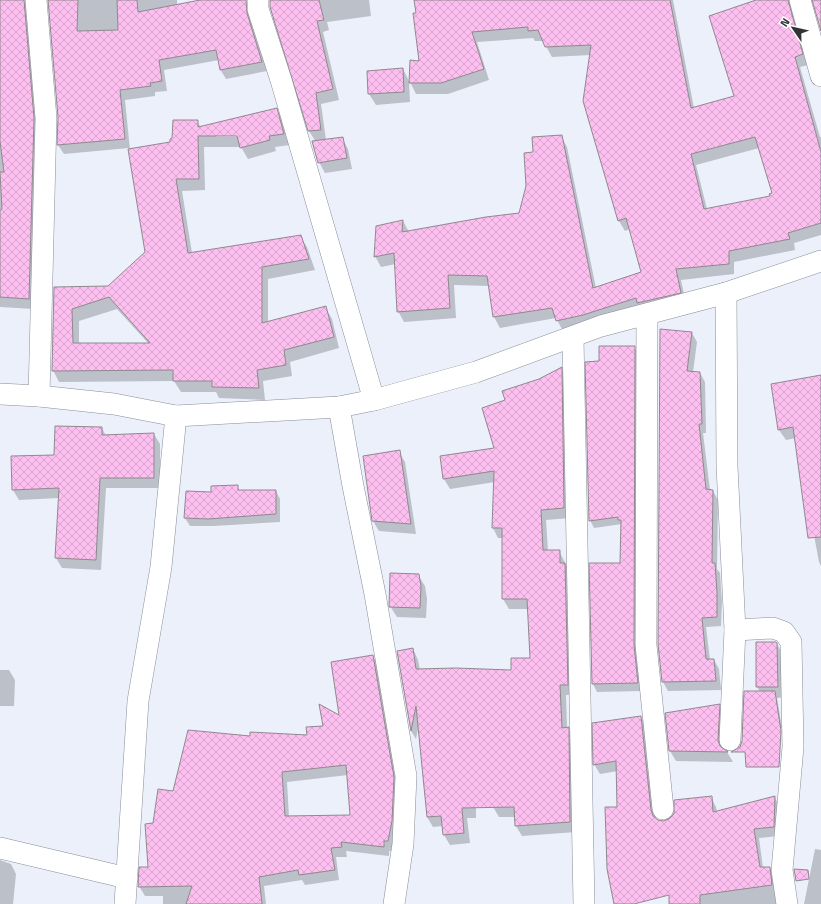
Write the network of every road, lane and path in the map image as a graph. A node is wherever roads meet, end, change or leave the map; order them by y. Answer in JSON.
{"nodes":[{"id":1,"x":36,"y":0,"type":"edge"},
{"id":2,"x":258,"y":0,"type":"edge"},
{"id":3,"x":800,"y":0,"type":"edge"},
{"id":4,"x":821,"y":76,"type":"edge"},
{"id":5,"x":821,"y":261,"type":"edge"},
{"id":6,"x":726,"y":293,"type":"junction"},
{"id":7,"x":647,"y":314,"type":"junction"},
{"id":8,"x":573,"y":338,"type":"junction"},
{"id":9,"x":0,"y":394,"type":"edge"},
{"id":10,"x":39,"y":396,"type":"junction"},
{"id":11,"x":374,"y":400,"type":"junction"},
{"id":12,"x":339,"y":407,"type":"junction"},
{"id":13,"x":176,"y":416,"type":"junction"},
{"id":14,"x":735,"y":630,"type":"junction"},
{"id":15,"x":730,"y":740,"type":"dead end"},
{"id":16,"x":663,"y":809,"type":"dead end"},
{"id":17,"x":0,"y":848,"type":"edge"},
{"id":18,"x":128,"y":878,"type":"junction"},
{"id":19,"x":126,"y":904,"type":"edge"},
{"id":20,"x":394,"y":904,"type":"edge"},
{"id":21,"x":584,"y":904,"type":"edge"},
{"id":22,"x":786,"y":904,"type":"edge"}],
"edges":[{"from":1,"to":10,"type":"street"},
{"from":2,"to":11,"type":"street"},
{"from":3,"to":4,"type":"street"},
{"from":5,"to":6,"type":"street"},
{"from":6,"to":7,"type":"street"},
{"from":6,"to":14,"type":"street"},
{"from":7,"to":8,"type":"street"},
{"from":7,"to":16,"type":"street"},
{"from":8,"to":11,"type":"street"},
{"from":8,"to":21,"type":"street"},
{"from":9,"to":10,"type":"street"},
{"from":10,"to":13,"type":"street"},
{"from":11,"to":12,"type":"street"},
{"from":12,"to":13,"type":"street"},
{"from":12,"to":20,"type":"street"},
{"from":13,"to":18,"type":"street"},
{"from":14,"to":15,"type":"street"},
{"from":14,"to":22,"type":"street"},
{"from":17,"to":18,"type":"street"},
{"from":18,"to":19,"type":"street"}]}
